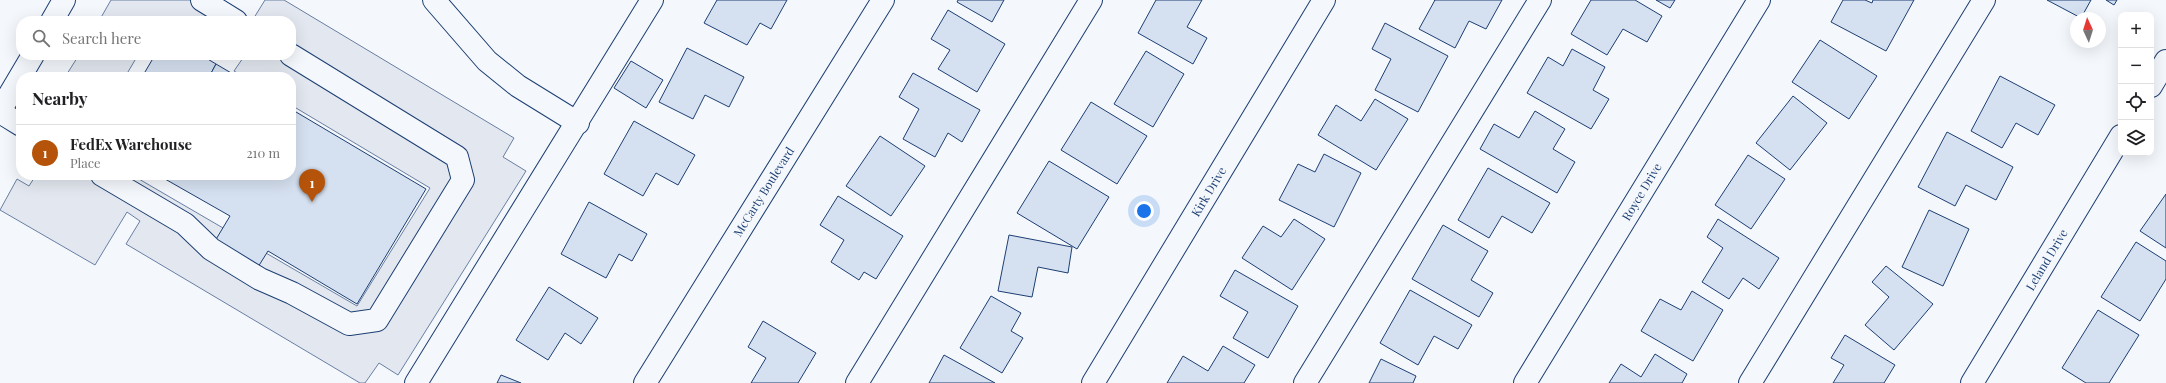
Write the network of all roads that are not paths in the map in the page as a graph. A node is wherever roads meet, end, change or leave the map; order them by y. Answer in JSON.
{"nodes":[{"id":1,"x":64,"y":0,"type":"edge"},
{"id":2,"x":202,"y":0,"type":"edge"},
{"id":3,"x":434,"y":0,"type":"edge"},
{"id":4,"x":652,"y":0,"type":"edge"},
{"id":5,"x":883,"y":0,"type":"edge"},
{"id":6,"x":1091,"y":0,"type":"edge"},
{"id":7,"x":1324,"y":0,"type":"edge"},
{"id":8,"x":1540,"y":0,"type":"edge"},
{"id":9,"x":1759,"y":0,"type":"edge"},
{"id":10,"x":1984,"y":0,"type":"edge"},
{"id":11,"x":55,"y":16,"type":"edge"},
{"id":12,"x":228,"y":16,"type":"edge"},
{"id":13,"x":296,"y":58,"type":"edge"},
{"id":14,"x":30,"y":60,"type":"edge"},
{"id":15,"x":2166,"y":61,"type":"edge"},
{"id":16,"x":23,"y":72,"type":"edge"},
{"id":17,"x":16,"y":84,"type":"edge"},
{"id":18,"x":2152,"y":84,"type":"edge"},
{"id":19,"x":0,"y":112,"type":"edge"},
{"id":20,"x":16,"y":122,"type":"edge"},
{"id":21,"x":578,"y":123,"type":"junction"},
{"id":22,"x":2118,"y":141,"type":"edge"},
{"id":23,"x":110,"y":180,"type":"edge"},
{"id":24,"x":416,"y":383,"type":"edge"},
{"id":25,"x":645,"y":383,"type":"edge"},
{"id":26,"x":857,"y":383,"type":"edge"},
{"id":27,"x":1093,"y":383,"type":"edge"},
{"id":28,"x":1305,"y":383,"type":"edge"},
{"id":29,"x":1525,"y":383,"type":"edge"},
{"id":30,"x":1750,"y":383,"type":"edge"},
{"id":31,"x":1972,"y":383,"type":"edge"}],
"edges":[{"from":1,"to":11,"type":"street"},
{"from":2,"to":12,"type":"street"},
{"from":3,"to":21,"type":"street"},
{"from":4,"to":21,"type":"street"},
{"from":5,"to":25,"type":"street","name":"McCarty Boulevard"},
{"from":6,"to":26,"type":"street"},
{"from":7,"to":27,"type":"street","name":"Kirk Drive"},
{"from":8,"to":28,"type":"street"},
{"from":9,"to":29,"type":"street","name":"Royce Drive"},
{"from":10,"to":30,"type":"street"},
{"from":13,"to":23,"type":"street"},
{"from":14,"to":16,"type":"street"},
{"from":15,"to":18,"type":"street"},
{"from":17,"to":19,"type":"street"},
{"from":19,"to":20,"type":"street"},
{"from":21,"to":24,"type":"street"},
{"from":22,"to":31,"type":"street","name":"Leland Drive"}]}
